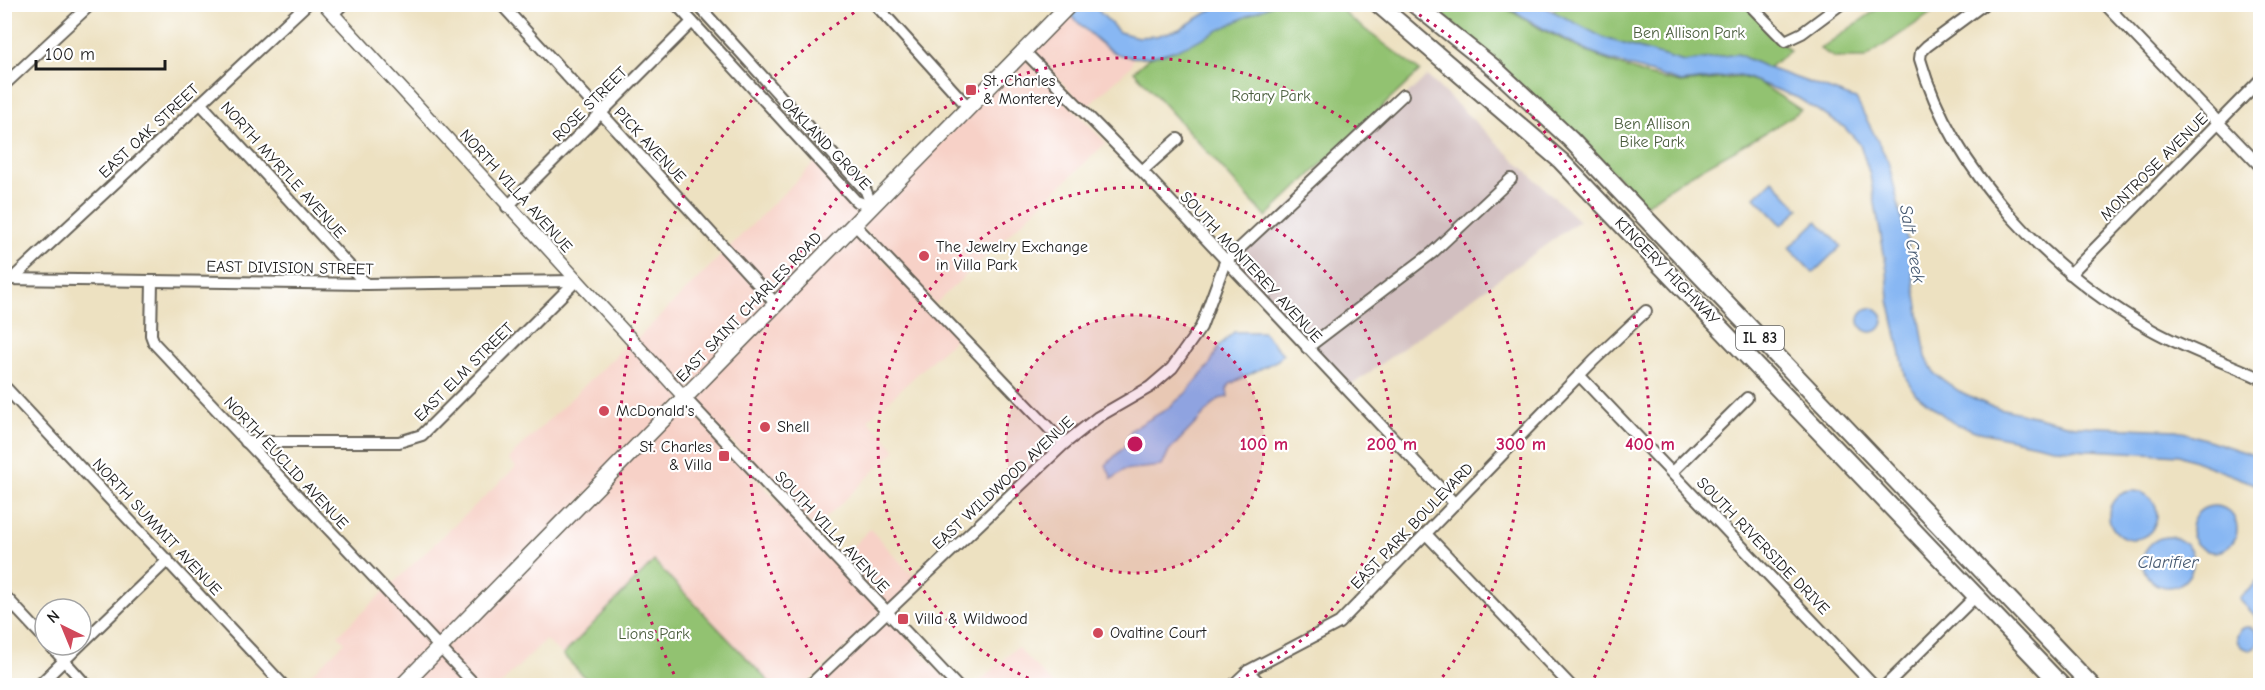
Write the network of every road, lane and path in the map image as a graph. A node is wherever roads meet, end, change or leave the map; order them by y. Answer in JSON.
{"nodes":[{"id":1,"x":91,"y":4,"type":"edge"},
{"id":2,"x":307,"y":4,"type":"edge"},
{"id":3,"x":324,"y":4,"type":"edge"},
{"id":4,"x":343,"y":4,"type":"edge"},
{"id":5,"x":501,"y":4,"type":"edge"},
{"id":6,"x":676,"y":4,"type":"edge"},
{"id":7,"x":697,"y":4,"type":"edge"},
{"id":8,"x":875,"y":4,"type":"edge"},
{"id":9,"x":1378,"y":4,"type":"edge"},
{"id":10,"x":1414,"y":4,"type":"edge"},
{"id":11,"x":1749,"y":4,"type":"edge"},
{"id":12,"x":1841,"y":4,"type":"edge"},
{"id":13,"x":1984,"y":4,"type":"edge"},
{"id":14,"x":2105,"y":4,"type":"edge"},
{"id":15,"x":1065,"y":9,"type":"edge"},
{"id":16,"x":333,"y":14,"type":"junction"},
{"id":17,"x":692,"y":22,"type":"junction"},
{"id":18,"x":1024,"y":51,"type":"junction"},
{"id":19,"x":2260,"y":80,"type":"edge"},
{"id":20,"x":4,"y":85,"type":"edge"},
{"id":21,"x":1402,"y":95,"type":"dead end"},
{"id":22,"x":201,"y":104,"type":"junction"},
{"id":23,"x":969,"y":108,"type":"junction"},
{"id":24,"x":602,"y":114,"type":"junction"},
{"id":25,"x":2219,"y":123,"type":"junction"},
{"id":26,"x":1178,"y":139,"type":"dead end"},
{"id":27,"x":2260,"y":166,"type":"edge"},
{"id":28,"x":1142,"y":171,"type":"junction"},
{"id":29,"x":1511,"y":179,"type":"dead end"},
{"id":30,"x":507,"y":207,"type":"junction"},
{"id":31,"x":872,"y":207,"type":"junction"},
{"id":32,"x":855,"y":225,"type":"junction"},
{"id":33,"x":1225,"y":262,"type":"junction"},
{"id":34,"x":2070,"y":274,"type":"junction"},
{"id":35,"x":8,"y":279,"type":"edge"},
{"id":36,"x":152,"y":281,"type":"junction"},
{"id":37,"x":576,"y":281,"type":"junction"},
{"id":38,"x":366,"y":284,"type":"junction"},
{"id":39,"x":777,"y":305,"type":"junction"},
{"id":40,"x":1646,"y":311,"type":"dead end"},
{"id":41,"x":1307,"y":348,"type":"junction"},
{"id":42,"x":1579,"y":375,"type":"junction"},
{"id":43,"x":2260,"y":378,"type":"edge"},
{"id":44,"x":6,"y":390,"type":"edge"},
{"id":45,"x":686,"y":398,"type":"junction"},
{"id":46,"x":1747,"y":398,"type":"dead end"},
{"id":47,"x":246,"y":442,"type":"junction"},
{"id":48,"x":1064,"y":444,"type":"junction"},
{"id":49,"x":1672,"y":472,"type":"junction"},
{"id":50,"x":1455,"y":504,"type":"junction"},
{"id":51,"x":1426,"y":534,"type":"junction"},
{"id":52,"x":168,"y":560,"type":"junction"},
{"id":53,"x":4,"y":595,"type":"edge"},
{"id":54,"x":1977,"y":595,"type":"junction"},
{"id":55,"x":888,"y":612,"type":"junction"},
{"id":56,"x":33,"y":626,"type":"edge"},
{"id":57,"x":93,"y":632,"type":"edge"},
{"id":58,"x":440,"y":648,"type":"junction"},
{"id":59,"x":61,"y":657,"type":"edge"},
{"id":60,"x":67,"y":657,"type":"edge"},
{"id":61,"x":64,"y":660,"type":"junction"},
{"id":62,"x":1248,"y":670,"type":"junction"},
{"id":63,"x":38,"y":686,"type":"edge"},
{"id":64,"x":87,"y":686,"type":"edge"},
{"id":65,"x":284,"y":686,"type":"edge"},
{"id":66,"x":402,"y":686,"type":"edge"},
{"id":67,"x":476,"y":686,"type":"edge"},
{"id":68,"x":810,"y":686,"type":"edge"},
{"id":69,"x":957,"y":686,"type":"edge"},
{"id":70,"x":1232,"y":686,"type":"edge"},
{"id":71,"x":1262,"y":686,"type":"edge"},
{"id":72,"x":1571,"y":686,"type":"edge"},
{"id":73,"x":1874,"y":686,"type":"edge"},
{"id":74,"x":1885,"y":686,"type":"edge"},
{"id":75,"x":2062,"y":686,"type":"edge"},
{"id":76,"x":2092,"y":686,"type":"edge"}],
"edges":[{"from":1,"to":20,"type":"street"},
{"from":2,"to":22,"type":"street","name":"EAST OAK STREET"},
{"from":3,"to":16,"type":"street","name":"NORTH VILLA AVENUE"},
{"from":4,"to":16,"type":"street"},
{"from":5,"to":24,"type":"street","name":"PICK AVENUE"},
{"from":6,"to":17,"type":"street","name":"OAKLAND GROVE"},
{"from":7,"to":31,"type":"street","name":"OAKLAND GROVE"},
{"from":8,"to":23,"type":"street"},
{"from":9,"to":54,"type":"highway","name":"KINGERY HIGHWAY","number":"IL 83"},
{"from":10,"to":76,"type":"highway","name":"KINGERY HIGHWAY","number":"IL 83"},
{"from":11,"to":12,"type":"street"},
{"from":13,"to":34,"type":"street"},
{"from":14,"to":25,"type":"street"},
{"from":15,"to":18,"type":"main road","name":"EAST SAINT CHARLES ROAD"},
{"from":16,"to":30,"type":"street","name":"NORTH VILLA AVENUE"},
{"from":17,"to":24,"type":"street","name":"ROSE STREET"},
{"from":17,"to":31,"type":"street","name":"OAKLAND GROVE"},
{"from":18,"to":23,"type":"main road","name":"EAST SAINT CHARLES ROAD"},
{"from":18,"to":28,"type":"street","name":"SOUTH MONTEREY AVENUE"},
{"from":19,"to":25,"type":"street","name":"MONTROSE AVENUE"},
{"from":21,"to":33,"type":"street","name":"EAST WILDWOOD AVENUE"},
{"from":22,"to":35,"type":"street","name":"EAST OAK STREET"},
{"from":22,"to":38,"type":"street","name":"NORTH MYRTLE AVENUE"},
{"from":23,"to":31,"type":"main road","name":"EAST SAINT CHARLES ROAD"},
{"from":24,"to":30,"type":"street","name":"ROSE STREET"},
{"from":24,"to":39,"type":"street","name":"PICK AVENUE"},
{"from":25,"to":27,"type":"street"},
{"from":25,"to":34,"type":"street","name":"MONTROSE AVENUE"},
{"from":26,"to":28,"type":"street"},
{"from":28,"to":33,"type":"street","name":"SOUTH MONTEREY AVENUE"},
{"from":29,"to":41,"type":"street"},
{"from":30,"to":37,"type":"street","name":"NORTH VILLA AVENUE"},
{"from":31,"to":32,"type":"main road","name":"EAST SAINT CHARLES ROAD"},
{"from":32,"to":39,"type":"main road","name":"EAST SAINT CHARLES ROAD"},
{"from":32,"to":48,"type":"street"},
{"from":33,"to":41,"type":"street","name":"SOUTH MONTEREY AVENUE"},
{"from":33,"to":48,"type":"street","name":"EAST WILDWOOD AVENUE"},
{"from":34,"to":43,"type":"street"},
{"from":35,"to":36,"type":"street","name":"EAST DIVISION STREET"},
{"from":36,"to":38,"type":"street","name":"EAST DIVISION STREET"},
{"from":36,"to":47,"type":"street","name":"NORTH EUCLID AVENUE"},
{"from":37,"to":38,"type":"street","name":"EAST DIVISION STREET"},
{"from":37,"to":45,"type":"street","name":"NORTH VILLA AVENUE"},
{"from":37,"to":47,"type":"street","name":"EAST ELM STREET"},
{"from":39,"to":45,"type":"main road","name":"EAST SAINT CHARLES ROAD"},
{"from":40,"to":42,"type":"street","name":"EAST PARK BOULEVARD"},
{"from":41,"to":50,"type":"street","name":"SOUTH MONTEREY AVENUE"},
{"from":42,"to":49,"type":"street","name":"SOUTH RIVERSIDE DRIVE"},
{"from":42,"to":50,"type":"street","name":"EAST PARK BOULEVARD"},
{"from":44,"to":52,"type":"street","name":"NORTH SUMMIT AVENUE"},
{"from":45,"to":55,"type":"street","name":"SOUTH VILLA AVENUE"},
{"from":45,"to":58,"type":"main road","name":"EAST SAINT CHARLES ROAD"},
{"from":46,"to":49,"type":"street"},
{"from":47,"to":58,"type":"street","name":"NORTH EUCLID AVENUE"},
{"from":48,"to":55,"type":"street","name":"EAST WILDWOOD AVENUE"},
{"from":49,"to":73,"type":"street","name":"SOUTH RIVERSIDE DRIVE"},
{"from":50,"to":51,"type":"street","name":"EAST PARK BOULEVARD"},
{"from":51,"to":62,"type":"street","name":"EAST PARK BOULEVARD"},
{"from":51,"to":72,"type":"street"},
{"from":52,"to":57,"type":"street"},
{"from":52,"to":65,"type":"street","name":"NORTH SUMMIT AVENUE"},
{"from":53,"to":56,"type":"street"},
{"from":54,"to":74,"type":"street"},
{"from":54,"to":75,"type":"highway","name":"KINGERY HIGHWAY","number":"IL 83"},
{"from":55,"to":68,"type":"street","name":"EAST WILDWOOD AVENUE"},
{"from":55,"to":69,"type":"street","name":"SOUTH VILLA AVENUE"},
{"from":58,"to":66,"type":"main road","name":"EAST SAINT CHARLES ROAD"},
{"from":58,"to":67,"type":"street","name":"NORTH EUCLID AVENUE"},
{"from":59,"to":61,"type":"street"},
{"from":60,"to":61,"type":"street"},
{"from":61,"to":63,"type":"street"},
{"from":61,"to":64,"type":"street"},
{"from":62,"to":70,"type":"street","name":"EAST PARK BOULEVARD"},
{"from":62,"to":71,"type":"street"}]}
